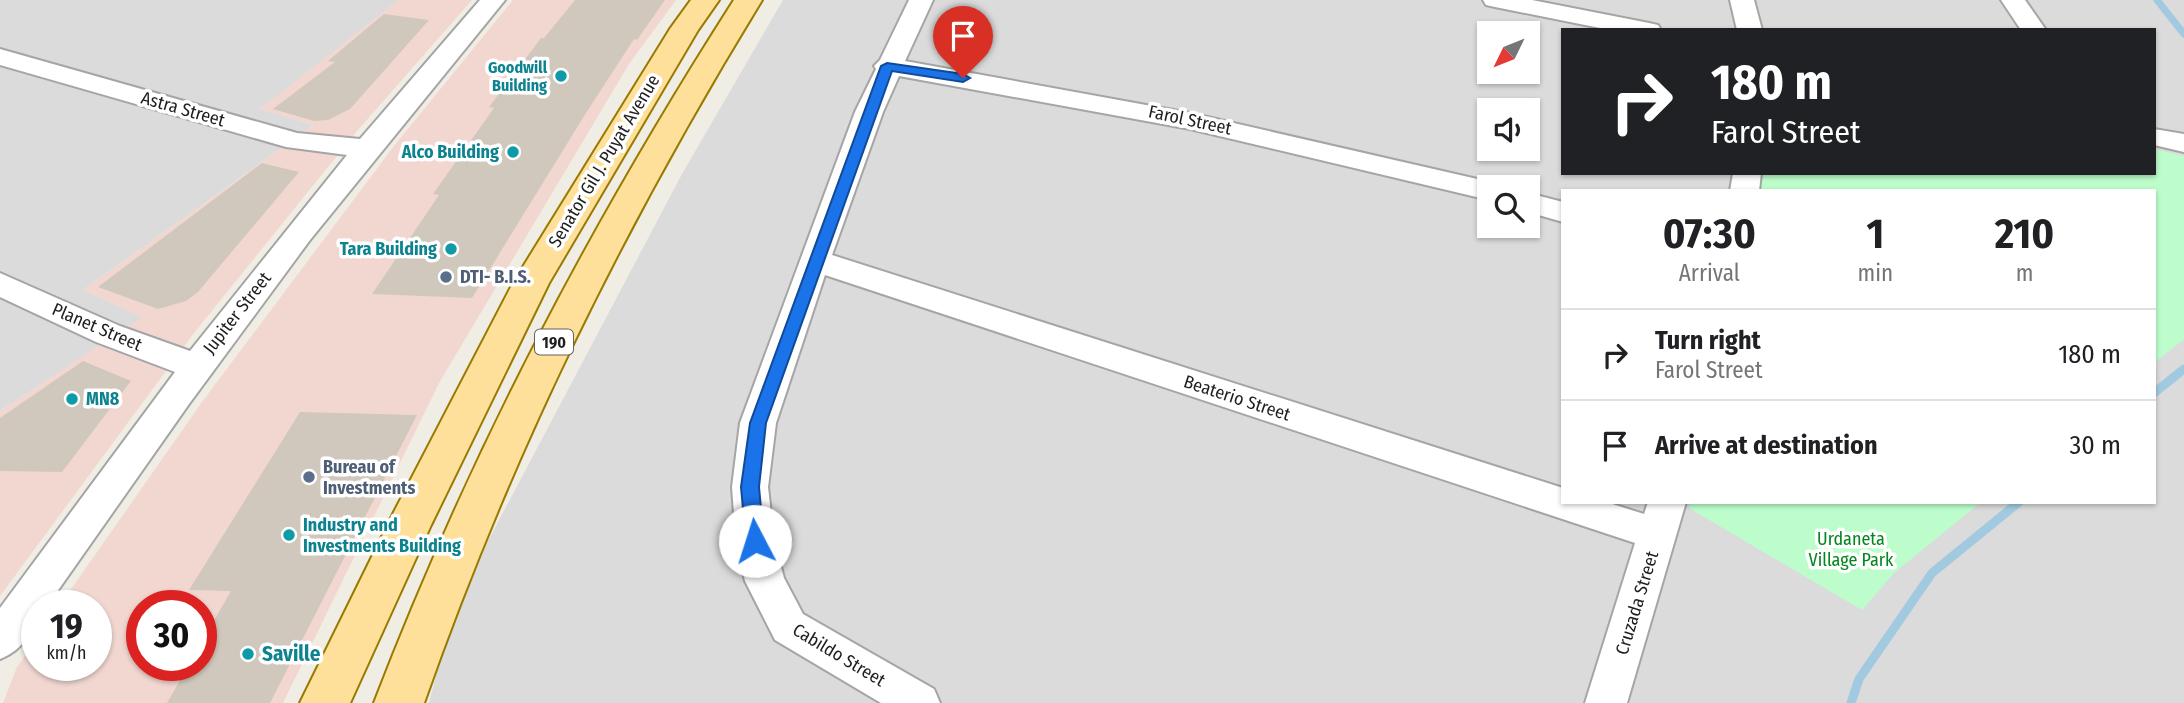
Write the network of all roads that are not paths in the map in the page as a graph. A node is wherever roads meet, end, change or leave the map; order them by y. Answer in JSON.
{"nodes":[{"id":1,"x":489,"y":0,"type":"edge"},
{"id":2,"x":705,"y":0,"type":"edge"},
{"id":3,"x":748,"y":0,"type":"edge"},
{"id":4,"x":920,"y":0,"type":"edge"},
{"id":5,"x":1495,"y":0,"type":"edge"},
{"id":6,"x":1742,"y":0,"type":"edge"},
{"id":7,"x":2013,"y":0,"type":"edge"},
{"id":8,"x":1639,"y":28,"type":"edge"},
{"id":9,"x":1749,"y":28,"type":"edge"},
{"id":10,"x":2033,"y":28,"type":"edge"},
{"id":11,"x":0,"y":57,"type":"edge"},
{"id":12,"x":887,"y":66,"type":"junction"},
{"id":13,"x":2156,"y":136,"type":"edge"},
{"id":14,"x":2184,"y":143,"type":"edge"},
{"id":15,"x":368,"y":148,"type":"junction"},
{"id":16,"x":1477,"y":188,"type":"edge"},
{"id":17,"x":1540,"y":205,"type":"edge"},
{"id":18,"x":1561,"y":211,"type":"edge"},
{"id":19,"x":816,"y":261,"type":"junction"},
{"id":20,"x":0,"y":284,"type":"edge"},
{"id":21,"x":195,"y":366,"type":"junction"},
{"id":22,"x":1561,"y":488,"type":"edge"},
{"id":23,"x":1614,"y":504,"type":"edge"},
{"id":24,"x":1663,"y":519,"type":"edge"},
{"id":25,"x":0,"y":641,"type":"edge"},
{"id":26,"x":325,"y":703,"type":"edge"},
{"id":27,"x":399,"y":703,"type":"edge"},
{"id":28,"x":919,"y":703,"type":"edge"},
{"id":29,"x":1606,"y":703,"type":"edge"}],
"edges":[{"from":1,"to":15,"type":"street","name":"Jupiter Street"},
{"from":2,"to":26,"type":"main road","name":"Senator Gil J. Puyat Avenue","number":"190"},
{"from":3,"to":27,"type":"main road","number":"190"},
{"from":4,"to":12,"type":"street","name":"Cabildo Street"},
{"from":5,"to":8,"type":"street"},
{"from":6,"to":9,"type":"street"},
{"from":7,"to":10,"type":"street"},
{"from":11,"to":15,"type":"street","name":"Astra Street"},
{"from":12,"to":16,"type":"street","name":"Farol Street"},
{"from":12,"to":19,"type":"street","name":"Cabildo Street"},
{"from":13,"to":14,"type":"street"},
{"from":15,"to":21,"type":"street","name":"Jupiter Street"},
{"from":17,"to":18,"type":"street"},
{"from":19,"to":22,"type":"street","name":"Beaterio Street"},
{"from":19,"to":28,"type":"street","name":"Cabildo Street"},
{"from":20,"to":21,"type":"street","name":"Planet Street"},
{"from":21,"to":25,"type":"street","name":"Jupiter Street"},
{"from":23,"to":24,"type":"street","name":"Beaterio Street"},
{"from":24,"to":29,"type":"street","name":"Cruzada Street"}]}
